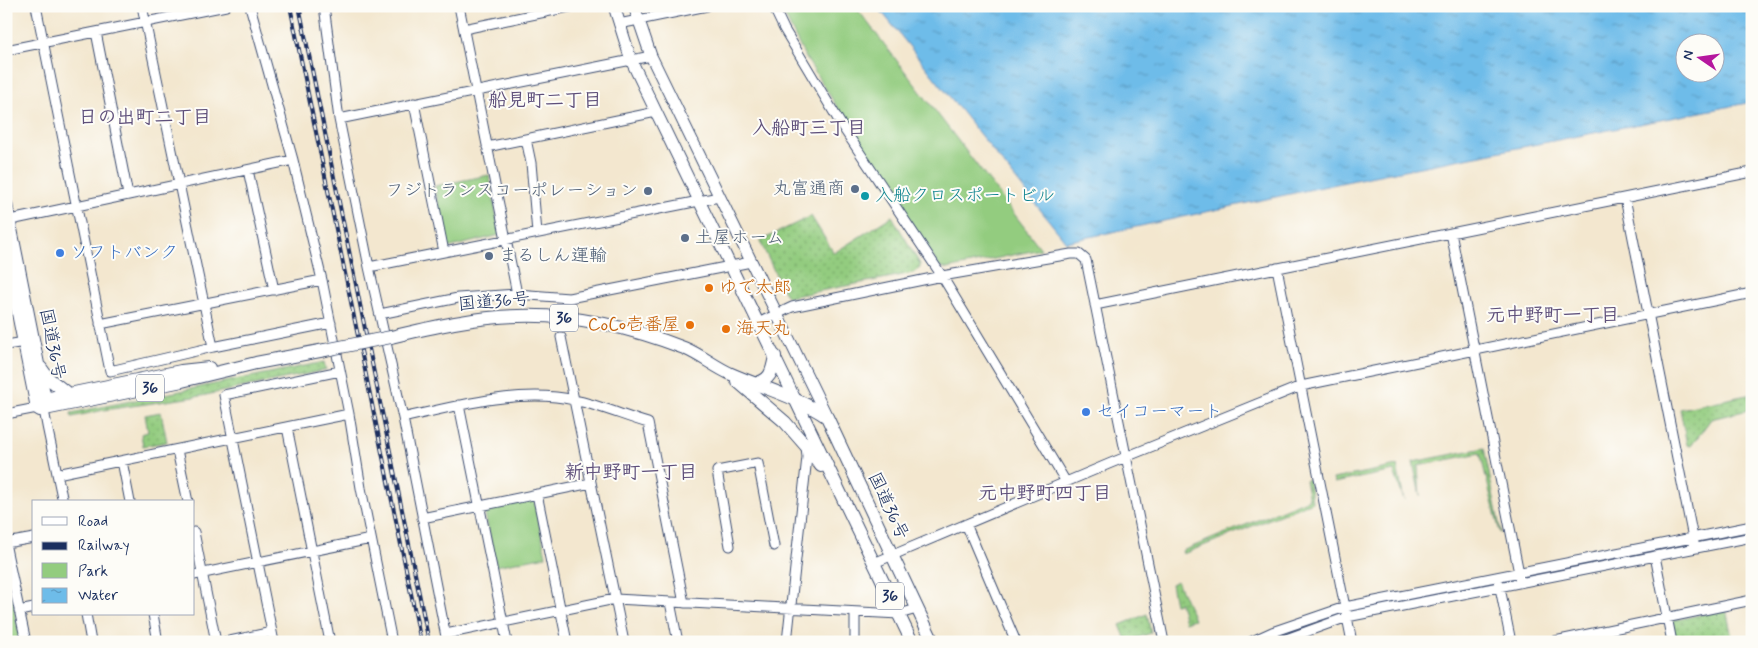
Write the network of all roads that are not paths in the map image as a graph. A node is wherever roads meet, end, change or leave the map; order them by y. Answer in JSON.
{"nodes":[{"id":1,"x":36,"y":6,"type":"edge"},
{"id":2,"x":142,"y":6,"type":"edge"},
{"id":3,"x":226,"y":6,"type":"edge"},
{"id":4,"x":250,"y":6,"type":"edge"},
{"id":5,"x":324,"y":6,"type":"edge"},
{"id":6,"x":459,"y":6,"type":"edge"},
{"id":7,"x":574,"y":6,"type":"edge"},
{"id":8,"x":614,"y":6,"type":"edge"},
{"id":9,"x":634,"y":6,"type":"edge"},
{"id":10,"x":707,"y":6,"type":"edge"},
{"id":11,"x":773,"y":6,"type":"edge"},
{"id":12,"x":638,"y":20,"type":"junction"},
{"id":13,"x":145,"y":22,"type":"junction"},
{"id":14,"x":619,"y":24,"type":"junction"},
{"id":15,"x":464,"y":29,"type":"junction"},
{"id":16,"x":96,"y":32,"type":"junction"},
{"id":17,"x":42,"y":42,"type":"junction"},
{"id":18,"x":6,"y":50,"type":"edge"},
{"id":19,"x":651,"y":56,"type":"junction"},
{"id":20,"x":631,"y":60,"type":"junction"},
{"id":21,"x":476,"y":91,"type":"junction"},
{"id":22,"x":414,"y":103,"type":"junction"},
{"id":23,"x":656,"y":112,"type":"junction"},
{"id":24,"x":339,"y":119,"type":"junction"},
{"id":25,"x":526,"y":139,"type":"junction"},
{"id":26,"x":488,"y":147,"type":"junction"},
{"id":27,"x":293,"y":160,"type":"junction"},
{"id":28,"x":248,"y":170,"type":"junction"},
{"id":29,"x":1752,"y":172,"type":"edge"},
{"id":30,"x":179,"y":184,"type":"junction"},
{"id":31,"x":128,"y":195,"type":"junction"},
{"id":32,"x":719,"y":197,"type":"junction"},
{"id":33,"x":1625,"y":198,"type":"junction"},
{"id":34,"x":699,"y":201,"type":"junction"},
{"id":35,"x":6,"y":204,"type":"edge"},
{"id":36,"x":76,"y":206,"type":"junction"},
{"id":37,"x":8,"y":220,"type":"edge"},
{"id":38,"x":537,"y":233,"type":"junction"},
{"id":39,"x":1451,"y":233,"type":"junction"},
{"id":40,"x":506,"y":239,"type":"junction"},
{"id":41,"x":444,"y":252,"type":"junction"},
{"id":42,"x":6,"y":253,"type":"edge"},
{"id":43,"x":751,"y":262,"type":"junction"},
{"id":44,"x":731,"y":266,"type":"junction"},
{"id":45,"x":369,"y":267,"type":"junction"},
{"id":46,"x":1277,"y":268,"type":"junction"},
{"id":47,"x":942,"y":276,"type":"junction"},
{"id":48,"x":322,"y":280,"type":"junction"},
{"id":49,"x":274,"y":290,"type":"junction"},
{"id":50,"x":1752,"y":293,"type":"edge"},
{"id":51,"x":517,"y":294,"type":"junction"},
{"id":52,"x":203,"y":304,"type":"junction"},
{"id":53,"x":1095,"y":305,"type":"junction"},
{"id":54,"x":380,"y":314,"type":"junction"},
{"id":55,"x":777,"y":314,"type":"junction"},
{"id":56,"x":1648,"y":314,"type":"junction"},
{"id":57,"x":331,"y":323,"type":"junction"},
{"id":58,"x":758,"y":323,"type":"junction"},
{"id":59,"x":100,"y":324,"type":"junction"},
{"id":60,"x":562,"y":337,"type":"dead end"},
{"id":61,"x":24,"y":342,"type":"junction"},
{"id":62,"x":6,"y":345,"type":"edge"},
{"id":63,"x":213,"y":347,"type":"junction"},
{"id":64,"x":1474,"y":350,"type":"junction"},
{"id":65,"x":775,"y":356,"type":"junction"},
{"id":66,"x":38,"y":361,"type":"junction"},
{"id":67,"x":256,"y":363,"type":"junction"},
{"id":68,"x":340,"y":371,"type":"junction"},
{"id":69,"x":728,"y":373,"type":"junction"},
{"id":70,"x":810,"y":383,"type":"junction"},
{"id":71,"x":754,"y":384,"type":"junction"},
{"id":72,"x":1301,"y":386,"type":"junction"},
{"id":73,"x":68,"y":394,"type":"junction"},
{"id":74,"x":574,"y":400,"type":"junction"},
{"id":75,"x":799,"y":403,"type":"junction"},
{"id":76,"x":459,"y":405,"type":"junction"},
{"id":77,"x":764,"y":405,"type":"junction"},
{"id":78,"x":42,"y":406,"type":"junction"},
{"id":79,"x":6,"y":414,"type":"edge"},
{"id":80,"x":349,"y":414,"type":"junction"},
{"id":81,"x":828,"y":417,"type":"junction"},
{"id":82,"x":403,"y":418,"type":"junction"},
{"id":83,"x":287,"y":427,"type":"junction"},
{"id":84,"x":233,"y":438,"type":"junction"},
{"id":85,"x":806,"y":446,"type":"junction"},
{"id":86,"x":177,"y":450,"type":"junction"},
{"id":87,"x":1126,"y":457,"type":"junction"},
{"id":88,"x":122,"y":461,"type":"junction"},
{"id":89,"x":58,"y":474,"type":"junction"},
{"id":90,"x":1066,"y":482,"type":"junction"},
{"id":91,"x":591,"y":483,"type":"junction"},
{"id":92,"x":840,"y":492,"type":"junction"},
{"id":93,"x":537,"y":494,"type":"junction"},
{"id":94,"x":63,"y":500,"type":"edge"},
{"id":95,"x":130,"y":500,"type":"edge"},
{"id":96,"x":188,"y":500,"type":"edge"},
{"id":97,"x":480,"y":506,"type":"junction"},
{"id":98,"x":422,"y":518,"type":"junction"},
{"id":99,"x":966,"y":524,"type":"junction"},
{"id":100,"x":1752,"y":526,"type":"edge"},
{"id":101,"x":1752,"y":537,"type":"edge"},
{"id":102,"x":32,"y":538,"type":"edge"},
{"id":103,"x":1693,"y":538,"type":"junction"},
{"id":104,"x":371,"y":539,"type":"junction"},
{"id":105,"x":195,"y":542,"type":"edge"},
{"id":106,"x":6,"y":543,"type":"edge"},
{"id":107,"x":730,"y":546,"type":"dead end"},
{"id":108,"x":774,"y":546,"type":"dead end"},
{"id":109,"x":6,"y":548,"type":"edge"},
{"id":110,"x":1695,"y":548,"type":"junction"},
{"id":111,"x":312,"y":551,"type":"junction"},
{"id":112,"x":892,"y":556,"type":"junction"},
{"id":113,"x":1655,"y":556,"type":"junction"},
{"id":114,"x":258,"y":562,"type":"junction"},
{"id":115,"x":874,"y":563,"type":"junction"},
{"id":116,"x":1519,"y":573,"type":"junction"},
{"id":117,"x":198,"y":574,"type":"edge"},
{"id":118,"x":1498,"y":577,"type":"junction"},
{"id":119,"x":1521,"y":583,"type":"junction"},
{"id":120,"x":1500,"y":587,"type":"junction"},
{"id":121,"x":615,"y":599,"type":"junction"},
{"id":122,"x":1752,"y":600,"type":"edge"},
{"id":123,"x":670,"y":602,"type":"junction"},
{"id":124,"x":684,"y":603,"type":"junction"},
{"id":125,"x":32,"y":608,"type":"edge"},
{"id":126,"x":791,"y":608,"type":"junction"},
{"id":127,"x":1345,"y":608,"type":"junction"},
{"id":128,"x":917,"y":609,"type":"junction"},
{"id":129,"x":561,"y":610,"type":"junction"},
{"id":130,"x":19,"y":611,"type":"junction"},
{"id":131,"x":855,"y":612,"type":"junction"},
{"id":132,"x":899,"y":614,"type":"junction"},
{"id":133,"x":86,"y":616,"type":"edge"},
{"id":134,"x":153,"y":616,"type":"edge"},
{"id":135,"x":1347,"y":617,"type":"junction"},
{"id":136,"x":1668,"y":618,"type":"junction"},
{"id":137,"x":504,"y":622,"type":"junction"},
{"id":138,"x":272,"y":632,"type":"junction"},
{"id":139,"x":1273,"y":637,"type":"edge"},
{"id":140,"x":446,"y":638,"type":"edge"},
{"id":141,"x":1592,"y":638,"type":"edge"},
{"id":142,"x":26,"y":642,"type":"edge"},
{"id":143,"x":91,"y":642,"type":"edge"},
{"id":144,"x":158,"y":642,"type":"edge"},
{"id":145,"x":216,"y":642,"type":"edge"},
{"id":146,"x":225,"y":642,"type":"edge"},
{"id":147,"x":274,"y":642,"type":"edge"},
{"id":148,"x":330,"y":642,"type":"edge"},
{"id":149,"x":392,"y":642,"type":"edge"},
{"id":150,"x":507,"y":642,"type":"edge"},
{"id":151,"x":568,"y":642,"type":"edge"},
{"id":152,"x":624,"y":642,"type":"edge"},
{"id":153,"x":678,"y":642,"type":"edge"},
{"id":154,"x":787,"y":642,"type":"edge"},
{"id":155,"x":855,"y":642,"type":"edge"},
{"id":156,"x":912,"y":642,"type":"edge"},
{"id":157,"x":932,"y":642,"type":"edge"},
{"id":158,"x":1016,"y":642,"type":"edge"},
{"id":159,"x":1164,"y":642,"type":"edge"},
{"id":160,"x":1250,"y":642,"type":"edge"},
{"id":161,"x":1278,"y":642,"type":"edge"},
{"id":162,"x":1352,"y":642,"type":"edge"},
{"id":163,"x":1511,"y":642,"type":"edge"},
{"id":164,"x":1550,"y":642,"type":"edge"},
{"id":165,"x":1672,"y":642,"type":"edge"}],
"edges":[{"from":1,"to":17,"type":"street"},
{"from":2,"to":13,"type":"street"},
{"from":3,"to":13,"type":"street"},
{"from":4,"to":27,"type":"street"},
{"from":5,"to":24,"type":"street"},
{"from":6,"to":15,"type":"street"},
{"from":7,"to":15,"type":"street"},
{"from":8,"to":14,"type":"main road"},
{"from":9,"to":12,"type":"main road"},
{"from":10,"to":12,"type":"street"},
{"from":11,"to":47,"type":"street"},
{"from":12,"to":14,"type":"street"},
{"from":12,"to":19,"type":"main road"},
{"from":13,"to":16,"type":"street"},
{"from":13,"to":30,"type":"street"},
{"from":14,"to":20,"type":"main road"},
{"from":15,"to":21,"type":"street"},
{"from":16,"to":17,"type":"street"},
{"from":16,"to":31,"type":"street"},
{"from":17,"to":18,"type":"street"},
{"from":17,"to":36,"type":"street"},
{"from":19,"to":20,"type":"street"},
{"from":19,"to":32,"type":"main road"},
{"from":20,"to":21,"type":"street"},
{"from":20,"to":23,"type":"main road"},
{"from":21,"to":22,"type":"street"},
{"from":21,"to":26,"type":"street"},
{"from":22,"to":24,"type":"street"},
{"from":22,"to":41,"type":"street"},
{"from":23,"to":25,"type":"street"},
{"from":23,"to":34,"type":"main road"},
{"from":24,"to":45,"type":"street"},
{"from":25,"to":26,"type":"street"},
{"from":25,"to":38,"type":"street"},
{"from":26,"to":40,"type":"street"},
{"from":27,"to":28,"type":"street"},
{"from":27,"to":48,"type":"street"},
{"from":28,"to":30,"type":"street"},
{"from":28,"to":49,"type":"street"},
{"from":29,"to":33,"type":"street"},
{"from":30,"to":31,"type":"street"},
{"from":30,"to":52,"type":"street"},
{"from":31,"to":36,"type":"street"},
{"from":32,"to":34,"type":"street"},
{"from":32,"to":43,"type":"main road"},
{"from":33,"to":39,"type":"street"},
{"from":33,"to":56,"type":"street"},
{"from":34,"to":38,"type":"street"},
{"from":34,"to":44,"type":"main road"},
{"from":35,"to":37,"type":"highway","name":"国道36号"},
{"from":36,"to":37,"type":"street"},
{"from":36,"to":59,"type":"street"},
{"from":37,"to":66,"type":"highway","name":"国道36号"},
{"from":38,"to":40,"type":"street"},
{"from":39,"to":46,"type":"street"},
{"from":39,"to":64,"type":"street"},
{"from":40,"to":41,"type":"street"},
{"from":40,"to":51,"type":"street"},
{"from":41,"to":45,"type":"street"},
{"from":42,"to":61,"type":"highway","name":"国道36号"},
{"from":43,"to":44,"type":"street"},
{"from":43,"to":55,"type":"main road"},
{"from":44,"to":51,"type":"street"},
{"from":44,"to":58,"type":"main road"},
{"from":45,"to":54,"type":"street"},
{"from":46,"to":53,"type":"street"},
{"from":46,"to":72,"type":"street"},
{"from":47,"to":53,"type":"street"},
{"from":47,"to":55,"type":"street"},
{"from":47,"to":90,"type":"street"},
{"from":48,"to":49,"type":"street"},
{"from":48,"to":57,"type":"street"},
{"from":49,"to":52,"type":"street"},
{"from":50,"to":56,"type":"street"},
{"from":51,"to":54,"type":"street"},
{"from":52,"to":59,"type":"street"},
{"from":52,"to":63,"type":"street"},
{"from":53,"to":87,"type":"street"},
{"from":54,"to":82,"type":"street"},
{"from":55,"to":58,"type":"street"},
{"from":55,"to":70,"type":"main road"},
{"from":56,"to":64,"type":"street"},
{"from":56,"to":103,"type":"street"},
{"from":57,"to":63,"type":"street"},
{"from":57,"to":68,"type":"street"},
{"from":58,"to":65,"type":"main road"},
{"from":59,"to":63,"type":"street"},
{"from":60,"to":74,"type":"street"},
{"from":61,"to":62,"type":"street"},
{"from":61,"to":78,"type":"highway","name":"国道36号"},
{"from":64,"to":72,"type":"street"},
{"from":64,"to":116,"type":"street"},
{"from":65,"to":71,"type":"highway"},
{"from":65,"to":75,"type":"main road"},
{"from":66,"to":73,"type":"highway"},
{"from":66,"to":78,"type":"highway","name":"国道36号"},
{"from":67,"to":69,"type":"highway","name":"国道36号","number":"36","bridge":true},
{"from":67,"to":73,"type":"highway","name":"国道36号","number":"36"},
{"from":67,"to":78,"type":"highway","name":"国道36号","number":"36"},
{"from":68,"to":80,"type":"street"},
{"from":68,"to":84,"type":"street"},
{"from":69,"to":71,"type":"highway","name":"国道36号","number":"36"},
{"from":69,"to":77,"type":"highway","name":"国道36号","number":"36"},
{"from":70,"to":75,"type":"main road"},
{"from":70,"to":81,"type":"main road"},
{"from":71,"to":75,"type":"highway","name":"国道36号","number":"36"},
{"from":72,"to":87,"type":"street"},
{"from":72,"to":127,"type":"street"},
{"from":73,"to":78,"type":"highway","name":"国道36号","number":"36"},
{"from":74,"to":76,"type":"street"},
{"from":74,"to":91,"type":"street"},
{"from":74,"to":124,"type":"street"},
{"from":75,"to":77,"type":"highway"},
{"from":75,"to":81,"type":"highway","name":"国道36号","number":"36"},
{"from":75,"to":92,"type":"highway","name":"国道36号","number":"36"},
{"from":76,"to":82,"type":"street"},
{"from":76,"to":97,"type":"street"},
{"from":77,"to":85,"type":"highway","name":"国道36号","number":"36"},
{"from":78,"to":79,"type":"street"},
{"from":78,"to":89,"type":"street"},
{"from":80,"to":83,"type":"street"},
{"from":80,"to":104,"type":"street"},
{"from":81,"to":112,"type":"highway","name":"国道36号","number":"36"},
{"from":82,"to":98,"type":"street"},
{"from":83,"to":84,"type":"street"},
{"from":83,"to":111,"type":"street"},
{"from":84,"to":86,"type":"street"},
{"from":84,"to":114,"type":"street"},
{"from":85,"to":92,"type":"highway","name":"国道36号","number":"36"},
{"from":85,"to":126,"type":"street"},
{"from":86,"to":88,"type":"street"},
{"from":86,"to":96,"type":"street"},
{"from":87,"to":90,"type":"street"},
{"from":87,"to":159,"type":"street"},
{"from":88,"to":89,"type":"street"},
{"from":88,"to":95,"type":"street"},
{"from":89,"to":94,"type":"street"},
{"from":90,"to":99,"type":"street"},
{"from":91,"to":93,"type":"street"},
{"from":91,"to":121,"type":"street"},
{"from":92,"to":115,"type":"highway","name":"国道36号","number":"36"},
{"from":93,"to":97,"type":"street"},
{"from":93,"to":129,"type":"street"},
{"from":97,"to":98,"type":"street"},
{"from":97,"to":137,"type":"street"},
{"from":98,"to":140,"type":"street"},
{"from":99,"to":112,"type":"street"},
{"from":99,"to":158,"type":"street"},
{"from":100,"to":103,"type":"street"},
{"from":101,"to":110,"type":"street"},
{"from":102,"to":106,"type":"street"},
{"from":103,"to":110,"type":"street"},
{"from":103,"to":116,"type":"street"},
{"from":104,"to":111,"type":"street"},
{"from":104,"to":149,"type":"street"},
{"from":105,"to":117,"type":"street"},
{"from":107,"to":108,"type":"street"},
{"from":109,"to":130,"type":"street"},
{"from":110,"to":113,"type":"street"},
{"from":111,"to":114,"type":"street"},
{"from":111,"to":148,"type":"street"},
{"from":112,"to":115,"type":"street"},
{"from":112,"to":128,"type":"highway","name":"国道36号","number":"36"},
{"from":113,"to":119,"type":"street"},
{"from":113,"to":136,"type":"street"},
{"from":114,"to":117,"type":"street"},
{"from":114,"to":138,"type":"street"},
{"from":115,"to":132,"type":"highway","name":"国道36号","number":"36"},
{"from":116,"to":118,"type":"street"},
{"from":116,"to":119,"type":"street"},
{"from":117,"to":145,"type":"street"},
{"from":118,"to":120,"type":"street"},
{"from":118,"to":127,"type":"street"},
{"from":119,"to":120,"type":"street"},
{"from":120,"to":135,"type":"street"},
{"from":120,"to":163,"type":"street"},
{"from":121,"to":123,"type":"street"},
{"from":121,"to":129,"type":"street"},
{"from":121,"to":152,"type":"street"},
{"from":122,"to":136,"type":"street"},
{"from":123,"to":124,"type":"street"},
{"from":123,"to":153,"type":"street"},
{"from":124,"to":126,"type":"street"},
{"from":125,"to":130,"type":"street"},
{"from":126,"to":131,"type":"street"},
{"from":126,"to":154,"type":"street"},
{"from":127,"to":135,"type":"street"},
{"from":127,"to":139,"type":"street"},
{"from":128,"to":132,"type":"street"},
{"from":128,"to":157,"type":"highway","name":"国道36号","number":"36"},
{"from":129,"to":137,"type":"street"},
{"from":129,"to":151,"type":"street"},
{"from":130,"to":142,"type":"street"},
{"from":131,"to":132,"type":"street"},
{"from":131,"to":155,"type":"street"},
{"from":132,"to":156,"type":"highway","name":"国道36号","number":"36"},
{"from":133,"to":143,"type":"street"},
{"from":134,"to":144,"type":"street"},
{"from":135,"to":161,"type":"street"},
{"from":135,"to":162,"type":"street"},
{"from":136,"to":141,"type":"street"},
{"from":136,"to":165,"type":"street"},
{"from":137,"to":140,"type":"street"},
{"from":137,"to":150,"type":"street"},
{"from":138,"to":146,"type":"street"},
{"from":138,"to":147,"type":"street"},
{"from":139,"to":160,"type":"street"},
{"from":141,"to":164,"type":"street"}]}
